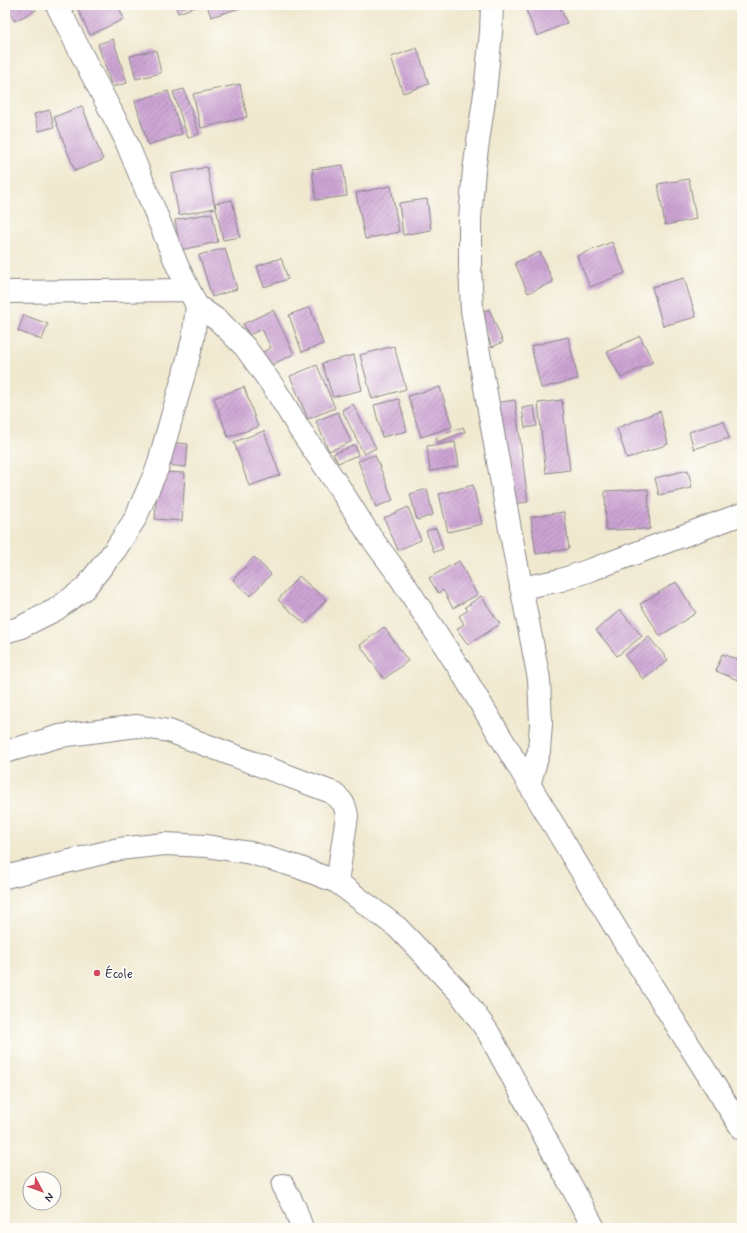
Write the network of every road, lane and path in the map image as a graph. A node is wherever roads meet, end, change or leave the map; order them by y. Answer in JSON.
{"nodes":[{"id":1,"x":57,"y":5,"type":"edge"},
{"id":2,"x":492,"y":5,"type":"edge"},
{"id":3,"x":5,"y":292,"type":"edge"},
{"id":4,"x":193,"y":298,"type":"junction"},
{"id":5,"x":742,"y":514,"type":"edge"},
{"id":6,"x":521,"y":588,"type":"junction"},
{"id":7,"x":5,"y":632,"type":"edge"},
{"id":8,"x":5,"y":752,"type":"edge"},
{"id":9,"x":529,"y":785,"type":"junction"},
{"id":10,"x":5,"y":877,"type":"edge"},
{"id":11,"x":337,"y":882,"type":"junction"},
{"id":12,"x":742,"y":1128,"type":"edge"},
{"id":13,"x":283,"y":1185,"type":"dead end"},
{"id":14,"x":302,"y":1228,"type":"edge"},
{"id":15,"x":594,"y":1228,"type":"edge"}],
"edges":[{"from":1,"to":4,"type":"street"},
{"from":2,"to":6,"type":"street"},
{"from":3,"to":4,"type":"street"},
{"from":4,"to":7,"type":"street"},
{"from":4,"to":9,"type":"street"},
{"from":5,"to":6,"type":"street"},
{"from":6,"to":9,"type":"street"},
{"from":8,"to":11,"type":"street"},
{"from":9,"to":12,"type":"street"},
{"from":10,"to":11,"type":"street"},
{"from":11,"to":15,"type":"street"},
{"from":13,"to":14,"type":"street"}]}
